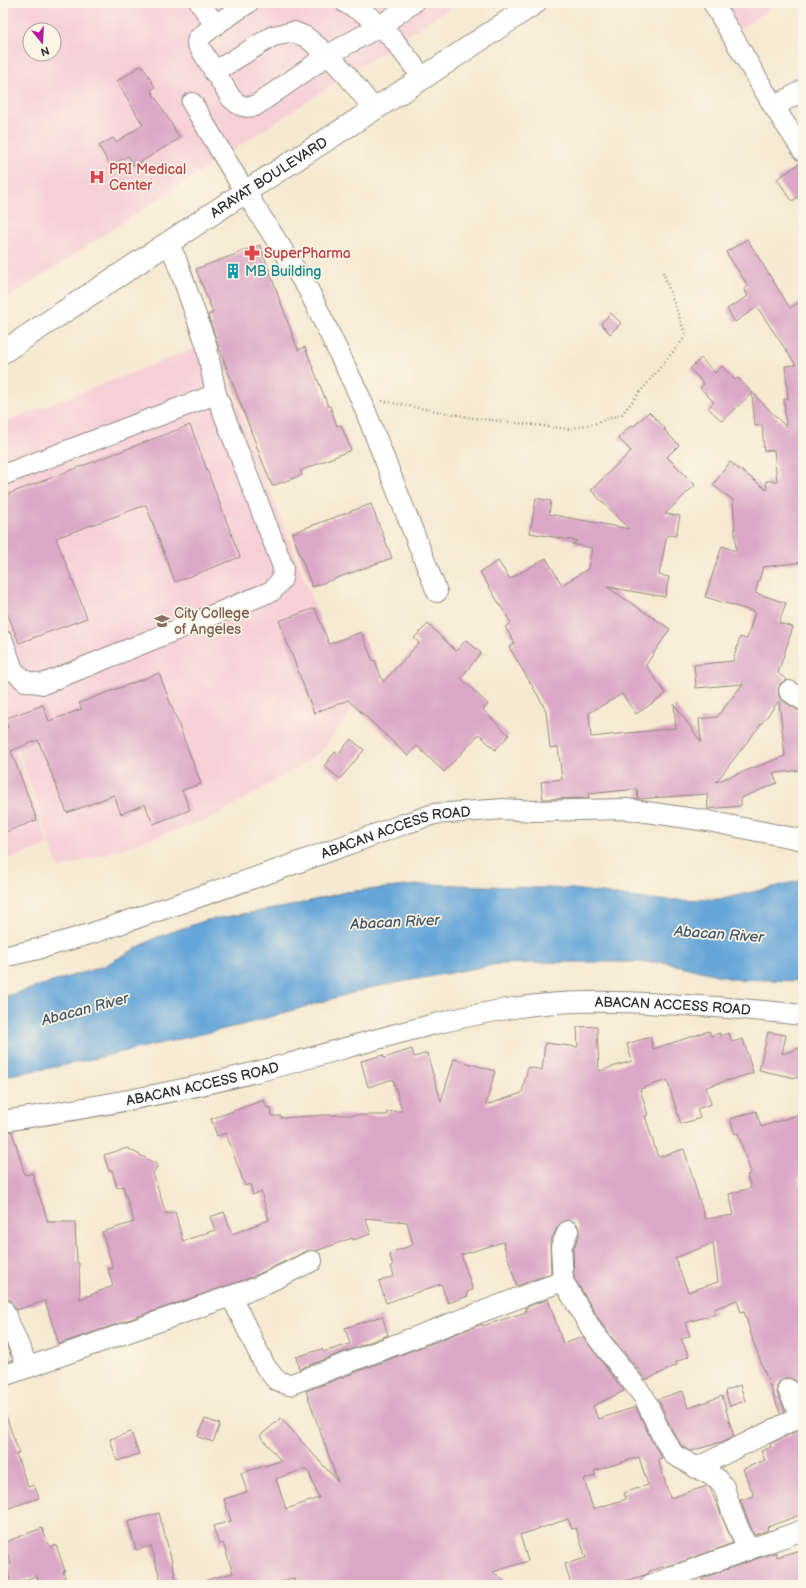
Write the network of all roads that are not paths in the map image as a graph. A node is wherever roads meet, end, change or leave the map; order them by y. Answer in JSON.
{"nodes":[{"id":1,"x":200,"y":3,"type":"edge"},
{"id":2,"x":248,"y":3,"type":"edge"},
{"id":3,"x":346,"y":3,"type":"edge"},
{"id":4,"x":413,"y":3,"type":"edge"},
{"id":5,"x":535,"y":3,"type":"edge"},
{"id":6,"x":713,"y":3,"type":"edge"},
{"id":7,"x":373,"y":15,"type":"edge"},
{"id":8,"x":215,"y":25,"type":"junction"},
{"id":9,"x":328,"y":55,"type":"junction"},
{"id":10,"x":214,"y":72,"type":"junction"},
{"id":11,"x":423,"y":78,"type":"junction"},
{"id":12,"x":803,"y":90,"type":"edge"},
{"id":13,"x":192,"y":103,"type":"dead end"},
{"id":14,"x":774,"y":107,"type":"junction"},
{"id":15,"x":374,"y":109,"type":"junction"},
{"id":16,"x":803,"y":151,"type":"edge"},
{"id":17,"x":245,"y":192,"type":"junction"},
{"id":18,"x":168,"y":243,"type":"junction"},
{"id":19,"x":3,"y":352,"type":"edge"},
{"id":20,"x":216,"y":394,"type":"junction"},
{"id":21,"x":3,"y":475,"type":"edge"},
{"id":22,"x":437,"y":592,"type":"dead end"},
{"id":23,"x":3,"y":641,"type":"edge"},
{"id":24,"x":803,"y":840,"type":"edge"},
{"id":25,"x":3,"y":957,"type":"edge"},
{"id":26,"x":803,"y":1015,"type":"edge"},
{"id":27,"x":3,"y":1121,"type":"edge"},
{"id":28,"x":568,"y":1230,"type":"dead end"},
{"id":29,"x":312,"y":1261,"type":"dead end"},
{"id":30,"x":563,"y":1281,"type":"junction"},
{"id":31,"x":231,"y":1296,"type":"junction"},
{"id":32,"x":3,"y":1309,"type":"edge"},
{"id":33,"x":28,"y":1367,"type":"junction"},
{"id":34,"x":3,"y":1376,"type":"edge"},
{"id":35,"x":788,"y":1388,"type":"dead end"},
{"id":36,"x":802,"y":1415,"type":"edge"},
{"id":37,"x":696,"y":1468,"type":"junction"},
{"id":38,"x":803,"y":1530,"type":"edge"},
{"id":39,"x":748,"y":1550,"type":"junction"},
{"id":40,"x":650,"y":1585,"type":"edge"}],
"edges":[{"from":1,"to":8,"type":"street"},
{"from":2,"to":8,"type":"street"},
{"from":3,"to":7,"type":"street"},
{"from":4,"to":7,"type":"street"},
{"from":5,"to":11,"type":"main road","name":"ARAYAT BOULEVARD"},
{"from":6,"to":14,"type":"street"},
{"from":7,"to":9,"type":"street"},
{"from":7,"to":11,"type":"street"},
{"from":8,"to":10,"type":"street"},
{"from":9,"to":10,"type":"street"},
{"from":9,"to":10,"type":"street"},
{"from":9,"to":15,"type":"street"},
{"from":11,"to":15,"type":"main road","name":"ARAYAT BOULEVARD"},
{"from":12,"to":14,"type":"street"},
{"from":13,"to":17,"type":"street"},
{"from":14,"to":16,"type":"street"},
{"from":15,"to":17,"type":"main road","name":"ARAYAT BOULEVARD"},
{"from":17,"to":18,"type":"main road","name":"ARAYAT BOULEVARD"},
{"from":17,"to":22,"type":"street"},
{"from":18,"to":19,"type":"main road","name":"ARAYAT BOULEVARD"},
{"from":18,"to":20,"type":"street"},
{"from":20,"to":21,"type":"street"},
{"from":20,"to":23,"type":"street"},
{"from":24,"to":25,"type":"street","name":"ABACAN ACCESS ROAD"},
{"from":26,"to":27,"type":"street","name":"ABACAN ACCESS ROAD"},
{"from":28,"to":30,"type":"street"},
{"from":29,"to":31,"type":"street"},
{"from":30,"to":31,"type":"street"},
{"from":30,"to":37,"type":"street"},
{"from":31,"to":33,"type":"street"},
{"from":32,"to":33,"type":"street"},
{"from":33,"to":34,"type":"street"},
{"from":35,"to":36,"type":"street"},
{"from":36,"to":37,"type":"street"},
{"from":37,"to":39,"type":"street"},
{"from":38,"to":39,"type":"street"},
{"from":39,"to":40,"type":"street"}]}
